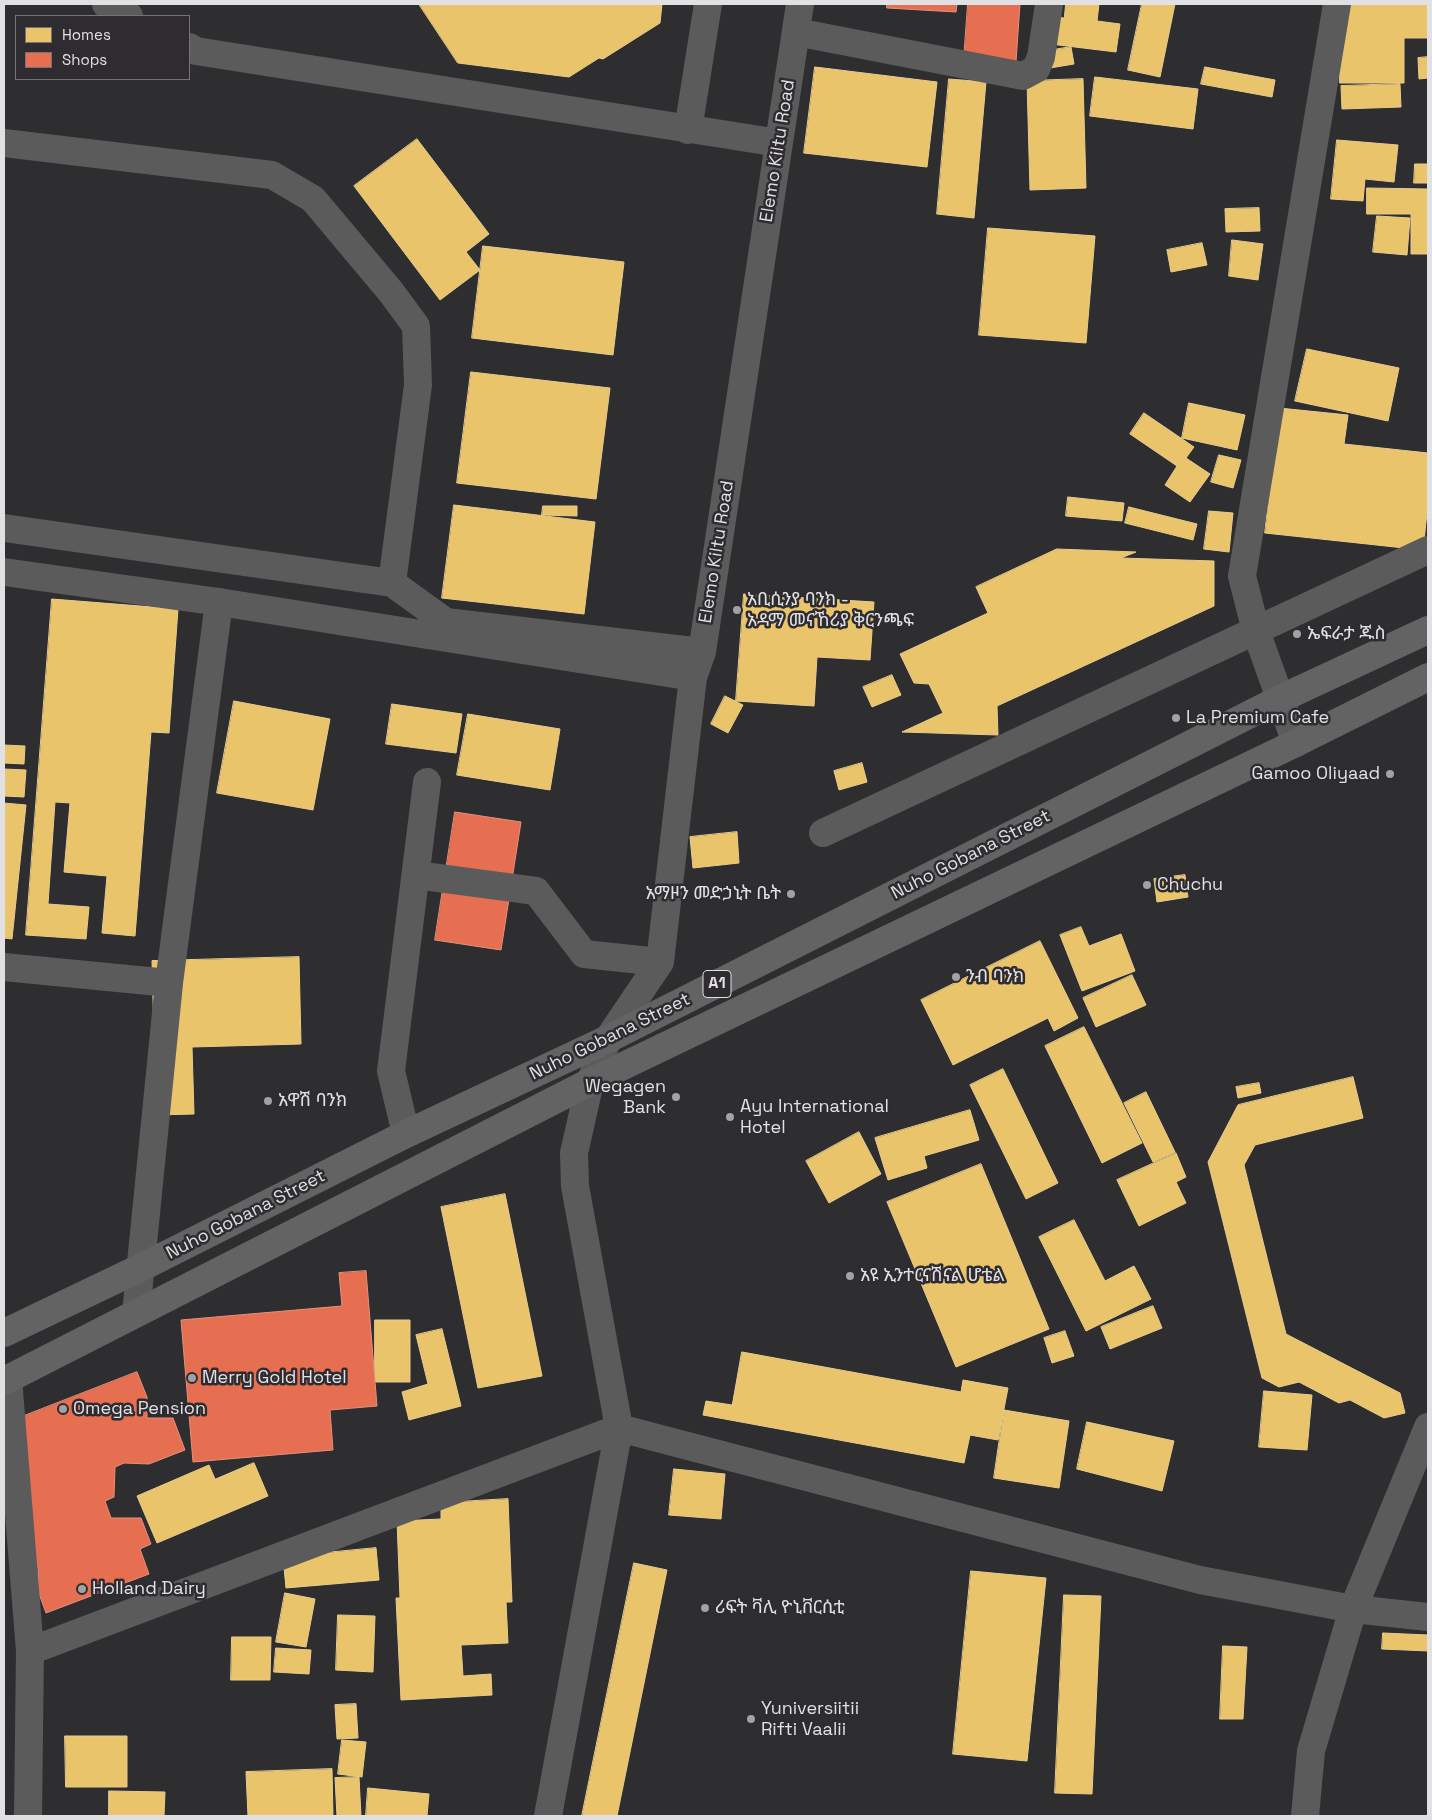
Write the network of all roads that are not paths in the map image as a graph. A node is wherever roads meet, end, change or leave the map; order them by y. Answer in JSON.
{"nodes":[{"id":1,"x":106,"y":4,"type":"edge"},
{"id":2,"x":708,"y":4,"type":"edge"},
{"id":3,"x":800,"y":4,"type":"edge"},
{"id":4,"x":1049,"y":4,"type":"edge"},
{"id":5,"x":1337,"y":4,"type":"edge"},
{"id":6,"x":127,"y":15,"type":"edge"},
{"id":7,"x":796,"y":32,"type":"junction"},
{"id":8,"x":190,"y":48,"type":"edge"},
{"id":9,"x":688,"y":130,"type":"junction"},
{"id":10,"x":4,"y":143,"type":"edge"},
{"id":11,"x":779,"y":143,"type":"junction"},
{"id":12,"x":4,"y":528,"type":"edge"},
{"id":13,"x":1428,"y":550,"type":"edge"},
{"id":14,"x":4,"y":572,"type":"edge"},
{"id":15,"x":392,"y":583,"type":"junction"},
{"id":16,"x":219,"y":602,"type":"junction"},
{"id":17,"x":1428,"y":630,"type":"edge"},
{"id":18,"x":1256,"y":631,"type":"junction"},
{"id":19,"x":697,"y":665,"type":"junction"},
{"id":20,"x":1428,"y":677,"type":"edge"},
{"id":21,"x":1280,"y":699,"type":"junction"},
{"id":22,"x":1296,"y":743,"type":"junction"},
{"id":23,"x":427,"y":782,"type":"dead end"},
{"id":24,"x":823,"y":833,"type":"dead end"},
{"id":25,"x":416,"y":874,"type":"junction"},
{"id":26,"x":660,"y":962,"type":"junction"},
{"id":27,"x":4,"y":967,"type":"edge"},
{"id":28,"x":169,"y":983,"type":"junction"},
{"id":29,"x":608,"y":1039,"type":"junction"},
{"id":30,"x":590,"y":1082,"type":"junction"},
{"id":31,"x":406,"y":1134,"type":"junction"},
{"id":32,"x":140,"y":1268,"type":"junction"},
{"id":33,"x":136,"y":1313,"type":"junction"},
{"id":34,"x":4,"y":1334,"type":"edge"},
{"id":35,"x":6,"y":1379,"type":"edge"},
{"id":36,"x":1428,"y":1427,"type":"edge"},
{"id":37,"x":619,"y":1428,"type":"junction"},
{"id":38,"x":1353,"y":1609,"type":"junction"},
{"id":39,"x":1428,"y":1617,"type":"edge"},
{"id":40,"x":30,"y":1651,"type":"junction"},
{"id":41,"x":28,"y":1816,"type":"edge"},
{"id":42,"x":548,"y":1816,"type":"edge"},
{"id":43,"x":1304,"y":1816,"type":"edge"}],
"edges":[{"from":1,"to":6,"type":"street"},
{"from":2,"to":9,"type":"street"},
{"from":3,"to":7,"type":"street","name":"Elemo Kiltu Road"},
{"from":4,"to":7,"type":"street"},
{"from":5,"to":18,"type":"street"},
{"from":7,"to":11,"type":"street","name":"Elemo Kiltu Road"},
{"from":8,"to":9,"type":"street"},
{"from":9,"to":11,"type":"street"},
{"from":10,"to":15,"type":"street"},
{"from":11,"to":19,"type":"street","name":"Elemo Kiltu Road"},
{"from":12,"to":15,"type":"street"},
{"from":13,"to":18,"type":"street"},
{"from":14,"to":16,"type":"street"},
{"from":15,"to":19,"type":"street"},
{"from":16,"to":19,"type":"street"},
{"from":16,"to":28,"type":"street"},
{"from":17,"to":21,"type":"main road","name":"Nuho Gobana Street","number":"A1"},
{"from":18,"to":21,"type":"street"},
{"from":18,"to":24,"type":"street"},
{"from":19,"to":26,"type":"street","name":"Elemo Kiltu Road"},
{"from":20,"to":22,"type":"main road","name":"Nuho Gobana Street","number":"A1"},
{"from":21,"to":22,"type":"street"},
{"from":21,"to":29,"type":"main road","name":"Nuho Gobana Street","number":"A1"},
{"from":22,"to":30,"type":"main road","name":"Nuho Gobana Street","number":"A1"},
{"from":23,"to":25,"type":"street"},
{"from":25,"to":26,"type":"street"},
{"from":25,"to":31,"type":"street"},
{"from":26,"to":29,"type":"street","name":"Elemo Kiltu Road"},
{"from":27,"to":28,"type":"street"},
{"from":28,"to":32,"type":"street"},
{"from":29,"to":30,"type":"street","name":"Elemo Kiltu Road"},
{"from":29,"to":31,"type":"main road","name":"Nuho Gobana Street","number":"A1"},
{"from":30,"to":33,"type":"main road","name":"Nuho Gobana Street","number":"A1"},
{"from":30,"to":37,"type":"street","name":"Elemo Kiltu Road"},
{"from":31,"to":32,"type":"main road","name":"Nuho Gobana Street","number":"A1"},
{"from":32,"to":33,"type":"street"},
{"from":32,"to":34,"type":"main road","name":"Nuho Gobana Street","number":"A1"},
{"from":33,"to":35,"type":"main road","name":"Nuho Gobana Street","number":"A1"},
{"from":35,"to":40,"type":"street"},
{"from":36,"to":38,"type":"street"},
{"from":37,"to":38,"type":"street"},
{"from":37,"to":40,"type":"street"},
{"from":37,"to":42,"type":"street"},
{"from":38,"to":39,"type":"street"},
{"from":38,"to":43,"type":"street"},
{"from":40,"to":41,"type":"street"}]}
